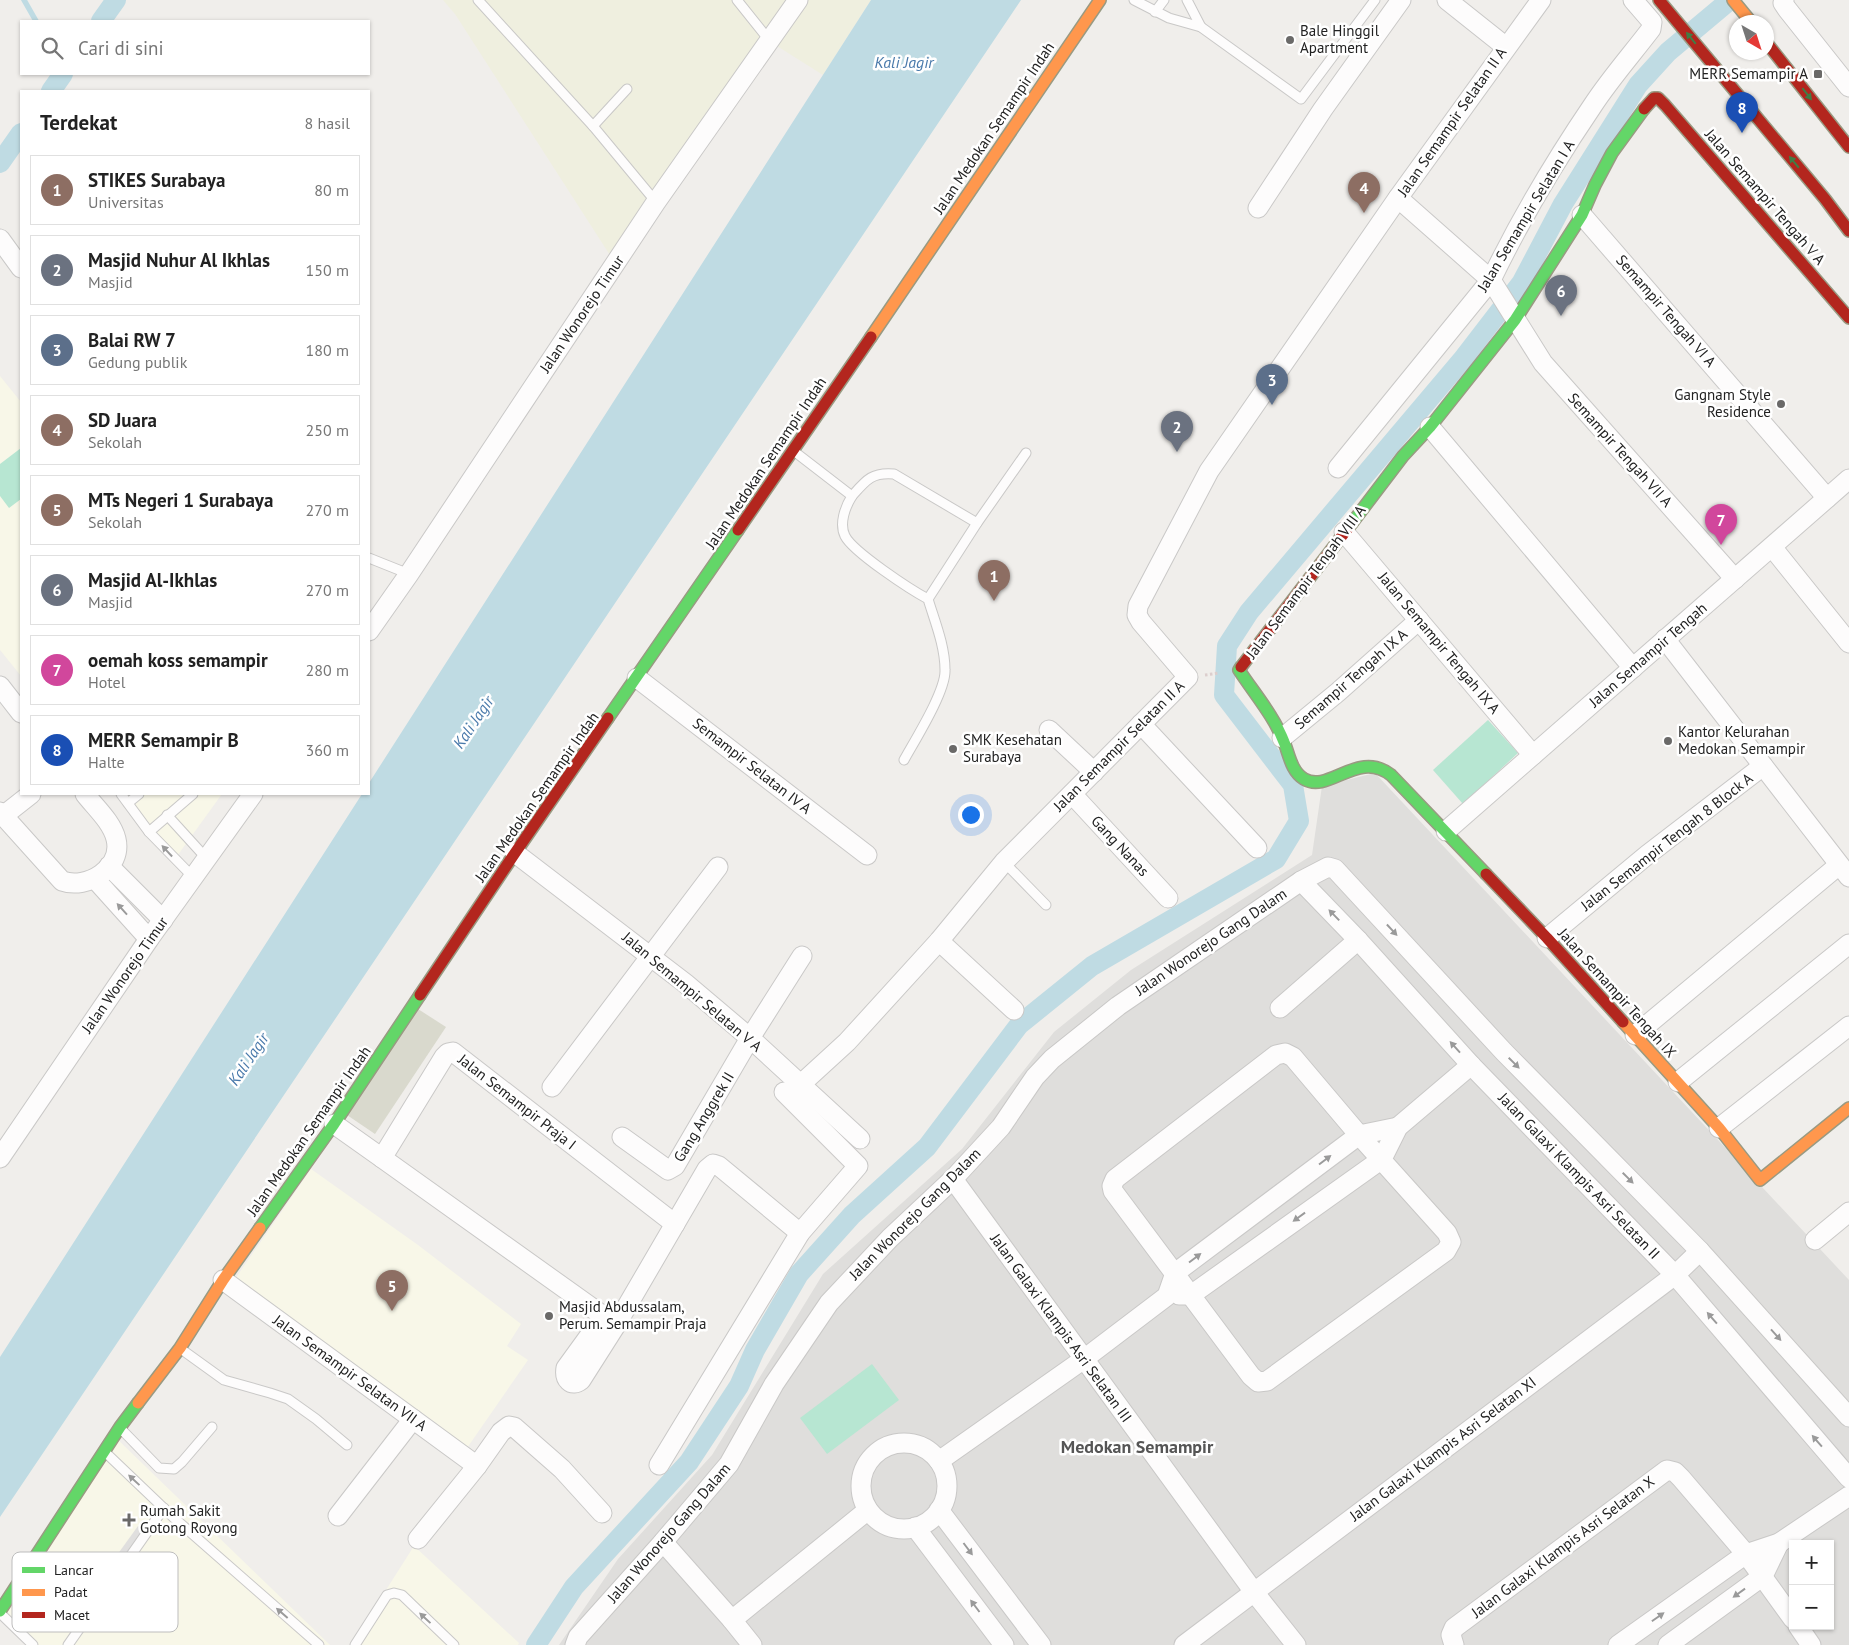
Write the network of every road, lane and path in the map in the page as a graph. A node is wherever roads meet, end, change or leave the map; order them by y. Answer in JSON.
{"nodes":[{"id":1,"x":478,"y":0,"type":"edge"},
{"id":2,"x":737,"y":0,"type":"edge"},
{"id":3,"x":798,"y":0,"type":"edge"},
{"id":4,"x":1100,"y":0,"type":"edge"},
{"id":5,"x":1134,"y":0,"type":"edge"},
{"id":6,"x":1164,"y":0,"type":"edge"},
{"id":7,"x":1187,"y":0,"type":"edge"},
{"id":8,"x":1375,"y":0,"type":"edge"},
{"id":9,"x":1401,"y":0,"type":"edge"},
{"id":10,"x":1447,"y":0,"type":"edge"},
{"id":11,"x":1541,"y":0,"type":"edge"},
{"id":12,"x":1632,"y":0,"type":"edge"},
{"id":13,"x":1659,"y":0,"type":"edge"},
{"id":14,"x":1733,"y":0,"type":"edge"},
{"id":15,"x":1784,"y":2,"type":"edge"},
{"id":16,"x":1155,"y":12,"type":"junction"},
{"id":17,"x":1745,"y":15,"type":"edge"},
{"id":18,"x":1201,"y":27,"type":"junction"},
{"id":19,"x":769,"y":40,"type":"junction"},
{"id":20,"x":1506,"y":47,"type":"junction"},
{"id":21,"x":1774,"y":52,"type":"edge"},
{"id":22,"x":1849,"y":87,"type":"edge"},
{"id":23,"x":627,"y":89,"type":"dead end"},
{"id":24,"x":1658,"y":98,"type":"joint"},
{"id":25,"x":593,"y":126,"type":"junction"},
{"id":26,"x":1849,"y":147,"type":"edge"},
{"id":27,"x":1398,"y":198,"type":"junction"},
{"id":28,"x":656,"y":202,"type":"junction"},
{"id":29,"x":1258,"y":208,"type":"dead end"},
{"id":30,"x":1582,"y":215,"type":"junction"},
{"id":31,"x":1849,"y":231,"type":"edge"},
{"id":32,"x":2,"y":242,"type":"edge"},
{"id":33,"x":20,"y":267,"type":"edge"},
{"id":34,"x":1494,"y":285,"type":"junction"},
{"id":35,"x":1513,"y":318,"type":"junction"},
{"id":36,"x":1849,"y":318,"type":"edge"},
{"id":37,"x":1430,"y":427,"type":"junction"},
{"id":38,"x":793,"y":451,"type":"junction"},
{"id":39,"x":1026,"y":453,"type":"dead end"},
{"id":40,"x":1338,"y":468,"type":"dead end"},
{"id":41,"x":1849,"y":479,"type":"edge"},
{"id":42,"x":852,"y":496,"type":"junction"},
{"id":43,"x":1828,"y":498,"type":"junction"},
{"id":44,"x":977,"y":523,"type":"junction"},
{"id":45,"x":1344,"y":532,"type":"junction"},
{"id":46,"x":1772,"y":547,"type":"junction"},
{"id":47,"x":370,"y":558,"type":"edge"},
{"id":48,"x":409,"y":574,"type":"junction"},
{"id":49,"x":1735,"y":579,"type":"junction"},
{"id":50,"x":928,"y":599,"type":"junction"},
{"id":51,"x":1419,"y":620,"type":"junction"},
{"id":52,"x":370,"y":629,"type":"edge"},
{"id":53,"x":1665,"y":640,"type":"junction"},
{"id":54,"x":1849,"y":643,"type":"edge"},
{"id":55,"x":1633,"y":668,"type":"junction"},
{"id":56,"x":1226,"y":672,"type":"dead end"},
{"id":57,"x":1201,"y":675,"type":"dead end"},
{"id":58,"x":637,"y":678,"type":"junction"},
{"id":59,"x":0,"y":686,"type":"edge"},
{"id":60,"x":20,"y":712,"type":"edge"},
{"id":61,"x":1141,"y":724,"type":"junction"},
{"id":62,"x":1049,"y":730,"type":"dead end"},
{"id":63,"x":1282,"y":738,"type":"junction"},
{"id":64,"x":1533,"y":755,"type":"junction"},
{"id":65,"x":904,"y":760,"type":"dead end"},
{"id":66,"x":1763,"y":766,"type":"junction"},
{"id":67,"x":1094,"y":772,"type":"junction"},
{"id":68,"x":1072,"y":794,"type":"junction"},
{"id":69,"x":30,"y":795,"type":"edge"},
{"id":70,"x":86,"y":795,"type":"edge"},
{"id":71,"x":122,"y":795,"type":"edge"},
{"id":72,"x":138,"y":795,"type":"edge"},
{"id":73,"x":192,"y":795,"type":"edge"},
{"id":74,"x":252,"y":795,"type":"edge"},
{"id":75,"x":128,"y":803,"type":"junction"},
{"id":76,"x":2,"y":814,"type":"edge"},
{"id":77,"x":167,"y":816,"type":"junction"},
{"id":78,"x":1446,"y":831,"type":"junction"},
{"id":79,"x":149,"y":832,"type":"junction"},
{"id":80,"x":1257,"y":848,"type":"dead end"},
{"id":81,"x":515,"y":853,"type":"junction"},
{"id":82,"x":867,"y":854,"type":"dead end"},
{"id":83,"x":207,"y":859,"type":"junction"},
{"id":84,"x":1004,"y":862,"type":"junction"},
{"id":85,"x":109,"y":866,"type":"junction"},
{"id":86,"x":718,"y":867,"type":"dead end"},
{"id":87,"x":1844,"y":871,"type":"edge"},
{"id":88,"x":194,"y":878,"type":"junction"},
{"id":89,"x":95,"y":879,"type":"junction"},
{"id":90,"x":1301,"y":881,"type":"junction"},
{"id":91,"x":1168,"y":898,"type":"dead end"},
{"id":92,"x":1046,"y":904,"type":"dead end"},
{"id":93,"x":163,"y":920,"type":"junction"},
{"id":94,"x":1547,"y":938,"type":"junction"},
{"id":95,"x":149,"y":939,"type":"junction"},
{"id":96,"x":1358,"y":940,"type":"junction"},
{"id":97,"x":939,"y":941,"type":"junction"},
{"id":98,"x":1849,"y":944,"type":"edge"},
{"id":99,"x":651,"y":956,"type":"junction"},
{"id":100,"x":802,"y":956,"type":"dead end"},
{"id":101,"x":1280,"y":1008,"type":"dead end"},
{"id":102,"x":1014,"y":1010,"type":"dead end"},
{"id":103,"x":1849,"y":1026,"type":"edge"},
{"id":104,"x":1635,"y":1035,"type":"junction"},
{"id":105,"x":750,"y":1038,"type":"junction"},
{"id":106,"x":1471,"y":1065,"type":"junction"},
{"id":107,"x":1678,"y":1082,"type":"junction"},
{"id":108,"x":552,"y":1087,"type":"dead end"},
{"id":109,"x":792,"y":1088,"type":"junction"},
{"id":110,"x":1849,"y":1108,"type":"edge"},
{"id":111,"x":334,"y":1124,"type":"junction"},
{"id":112,"x":1398,"y":1127,"type":"junction"},
{"id":113,"x":1719,"y":1128,"type":"junction"},
{"id":114,"x":1359,"y":1135,"type":"junction"},
{"id":115,"x":622,"y":1138,"type":"dead end"},
{"id":116,"x":860,"y":1139,"type":"dead end"},
{"id":117,"x":0,"y":1158,"type":"edge"},
{"id":118,"x":382,"y":1158,"type":"junction"},
{"id":119,"x":1382,"y":1159,"type":"junction"},
{"id":120,"x":953,"y":1179,"type":"junction"},
{"id":121,"x":1849,"y":1212,"type":"edge"},
{"id":122,"x":675,"y":1224,"type":"junction"},
{"id":123,"x":800,"y":1233,"type":"junction"},
{"id":124,"x":1815,"y":1240,"type":"dead end"},
{"id":125,"x":1700,"y":1251,"type":"junction"},
{"id":126,"x":1175,"y":1273,"type":"junction"},
{"id":127,"x":1675,"y":1275,"type":"junction"},
{"id":128,"x":223,"y":1280,"type":"junction"},
{"id":129,"x":1190,"y":1295,"type":"junction"},
{"id":130,"x":1167,"y":1296,"type":"junction"},
{"id":131,"x":610,"y":1321,"type":"junction"},
{"id":132,"x":180,"y":1348,"type":"junction"},
{"id":133,"x":1084,"y":1359,"type":"junction"},
{"id":134,"x":572,"y":1384,"type":"dead end"},
{"id":135,"x":1849,"y":1417,"type":"edge"},
{"id":136,"x":413,"y":1419,"type":"junction"},
{"id":137,"x":120,"y":1427,"type":"junction"},
{"id":138,"x":212,"y":1427,"type":"dead end"},
{"id":139,"x":346,"y":1445,"type":"dead end"},
{"id":140,"x":104,"y":1452,"type":"junction"},
{"id":141,"x":939,"y":1461,"type":"junction"},
{"id":142,"x":659,"y":1465,"type":"dead end"},
{"id":143,"x":477,"y":1466,"type":"junction"},
{"id":144,"x":1849,"y":1478,"type":"edge"},
{"id":145,"x":1849,"y":1496,"type":"edge"},
{"id":146,"x":164,"y":1508,"type":"junction"},
{"id":147,"x":868,"y":1510,"type":"junction"},
{"id":148,"x":939,"y":1510,"type":"junction"},
{"id":149,"x":602,"y":1514,"type":"dead end"},
{"id":150,"x":338,"y":1516,"type":"dead end"},
{"id":151,"x":915,"y":1527,"type":"junction"},
{"id":152,"x":418,"y":1539,"type":"dead end"},
{"id":153,"x":663,"y":1542,"type":"junction"},
{"id":154,"x":1779,"y":1543,"type":"junction"},
{"id":155,"x":39,"y":1552,"type":"edge"},
{"id":156,"x":133,"y":1552,"type":"edge"},
{"id":157,"x":1746,"y":1554,"type":"junction"},
{"id":158,"x":1763,"y":1576,"type":"junction"},
{"id":159,"x":1254,"y":1592,"type":"junction"},
{"id":160,"x":12,"y":1594,"type":"edge"},
{"id":161,"x":0,"y":1612,"type":"edge"},
{"id":162,"x":1789,"y":1613,"type":"edge"},
{"id":163,"x":732,"y":1620,"type":"junction"},
{"id":164,"x":12,"y":1624,"type":"edge"},
{"id":165,"x":1801,"y":1630,"type":"edge"},
{"id":166,"x":20,"y":1632,"type":"edge"},
{"id":167,"x":77,"y":1632,"type":"edge"},
{"id":168,"x":745,"y":1642,"type":"edge"},
{"id":169,"x":33,"y":1645,"type":"edge"},
{"id":170,"x":68,"y":1645,"type":"edge"},
{"id":171,"x":319,"y":1645,"type":"edge"},
{"id":172,"x":355,"y":1645,"type":"edge"},
{"id":173,"x":454,"y":1645,"type":"edge"},
{"id":174,"x":575,"y":1645,"type":"edge"},
{"id":175,"x":1004,"y":1645,"type":"edge"},
{"id":176,"x":1041,"y":1645,"type":"edge"},
{"id":177,"x":1184,"y":1645,"type":"edge"},
{"id":178,"x":1296,"y":1645,"type":"edge"},
{"id":179,"x":1454,"y":1645,"type":"edge"},
{"id":180,"x":1618,"y":1645,"type":"edge"},
{"id":181,"x":1668,"y":1645,"type":"edge"},
{"id":182,"x":1811,"y":1645,"type":"edge"}],
"edges":[{"from":1,"to":25,"type":"lane"},
{"from":2,"to":19,"type":"lane"},
{"from":3,"to":19,"type":"street","name":"Jalan Wonorejo Timur"},
{"from":4,"to":38,"type":"street","name":"Jalan Medokan Semampir Indah"},
{"from":5,"to":16,"type":"lane"},
{"from":6,"to":16,"type":"lane"},
{"from":7,"to":18,"type":"lane"},
{"from":8,"to":18,"type":"lane"},
{"from":9,"to":29,"type":"street"},
{"from":10,"to":20,"type":"street"},
{"from":11,"to":20,"type":"street","name":"Jalan Semampir Selatan II A"},
{"from":12,"to":34,"type":"street","name":"Jalan Semampir Selatan I A"},
{"from":31,"to":13,"type":"street","one_way":true},
{"from":14,"to":17,"type":"street"},
{"from":15,"to":22,"type":"street"},
{"from":16,"to":18,"type":"lane"},
{"from":19,"to":28,"type":"street","name":"Jalan Wonorejo Timur"},
{"from":20,"to":27,"type":"street","name":"Jalan Semampir Selatan II A"},
{"from":21,"to":26,"type":"street","one_way":true},
{"from":23,"to":25,"type":"lane"},
{"from":24,"to":30,"type":"street","name":"Jalan Semampir Tengah VIII A"},
{"from":24,"to":36,"type":"street","name":"Jalan Semampir Tengah V A"},
{"from":25,"to":28,"type":"lane"},
{"from":27,"to":34,"type":"street","name":"Semampir Tengah VII A"},
{"from":27,"to":61,"type":"street","name":"Jalan Semampir Selatan II A"},
{"from":28,"to":48,"type":"street","name":"Jalan Wonorejo Timur"},
{"from":30,"to":35,"type":"street","name":"Jalan Semampir Tengah VIII A"},
{"from":30,"to":43,"type":"street","name":"Semampir Tengah VI A"},
{"from":32,"to":33,"type":"street"},
{"from":34,"to":35,"type":"street","name":"Semampir Tengah VII A"},
{"from":34,"to":40,"type":"street","name":"Jalan Semampir Selatan I A"},
{"from":35,"to":37,"type":"street","name":"Jalan Semampir Tengah VIII A"},
{"from":35,"to":49,"type":"street","name":"Semampir Tengah VII A"},
{"from":37,"to":45,"type":"street","name":"Jalan Semampir Tengah VIII A"},
{"from":37,"to":55,"type":"street"},
{"from":38,"to":42,"type":"lane"},
{"from":38,"to":58,"type":"street","name":"Jalan Medokan Semampir Indah"},
{"from":39,"to":44,"type":"lane"},
{"from":41,"to":43,"type":"street","name":"Jalan Semampir Tengah"},
{"from":42,"to":44,"type":"lane"},
{"from":42,"to":50,"type":"lane"},
{"from":43,"to":46,"type":"street","name":"Jalan Semampir Tengah"},
{"from":44,"to":50,"type":"lane"},
{"from":45,"to":51,"type":"street","name":"Jalan Semampir Tengah IX A"},
{"from":45,"to":63,"type":"street","name":"Jalan Semampir Tengah VIII A"},
{"from":46,"to":49,"type":"street","name":"Jalan Semampir Tengah"},
{"from":46,"to":54,"type":"street"},
{"from":47,"to":48,"type":"lane"},
{"from":48,"to":52,"type":"street","name":"Jalan Wonorejo Timur"},
{"from":49,"to":53,"type":"street","name":"Jalan Semampir Tengah"},
{"from":50,"to":65,"type":"lane"},
{"from":51,"to":63,"type":"street","name":"Semampir Tengah IX A"},
{"from":51,"to":64,"type":"street","name":"Jalan Semampir Tengah IX A"},
{"from":53,"to":55,"type":"street","name":"Jalan Semampir Tengah"},
{"from":53,"to":66,"type":"street"},
{"from":55,"to":64,"type":"street","name":"Jalan Semampir Tengah"},
{"from":56,"to":57,"type":"path"},
{"from":58,"to":81,"type":"street","name":"Jalan Medokan Semampir Indah"},
{"from":58,"to":82,"type":"street","name":"Semampir Selatan IV A"},
{"from":59,"to":60,"type":"street"},
{"from":61,"to":67,"type":"street","name":"Jalan Semampir Selatan II A"},
{"from":61,"to":80,"type":"street"},
{"from":62,"to":67,"type":"street"},
{"from":63,"to":78,"type":"street","name":"Jalan Semampir Tengah VIII A"},
{"from":64,"to":78,"type":"street","name":"Jalan Semampir Tengah"},
{"from":66,"to":87,"type":"street"},
{"from":66,"to":94,"type":"street","name":"Jalan Semampir Tengah 8 Block A"},
{"from":67,"to":68,"type":"street","name":"Jalan Semampir Selatan II A"},
{"from":68,"to":84,"type":"street","name":"Jalan Semampir Selatan II A"},
{"from":68,"to":91,"type":"street","name":"Gang Nanas"},
{"from":69,"to":76,"type":"street"},
{"from":70,"to":85,"type":"street"},
{"from":71,"to":75,"type":"lane"},
{"from":72,"to":75,"type":"lane"},
{"from":73,"to":77,"type":"lane"},
{"from":74,"to":83,"type":"street","name":"Jalan Wonorejo Timur"},
{"from":75,"to":79,"type":"lane"},
{"from":76,"to":89,"type":"street"},
{"from":77,"to":79,"type":"lane"},
{"from":77,"to":83,"type":"lane"},
{"from":78,"to":94,"type":"street","name":"Jalan Semampir Tengah IX"},
{"from":88,"to":79,"type":"lane","one_way":true},
{"from":81,"to":99,"type":"street","name":"Jalan Semampir Selatan V A"},
{"from":81,"to":111,"type":"street","name":"Jalan Medokan Semampir Indah"},
{"from":83,"to":88,"type":"street","name":"Jalan Wonorejo Timur"},
{"from":84,"to":92,"type":"lane"},
{"from":84,"to":97,"type":"street","name":"Jalan Semampir Selatan II A"},
{"from":85,"to":89,"type":"street"},
{"from":85,"to":93,"type":"street"},
{"from":86,"to":99,"type":"street"},
{"from":87,"to":104,"type":"street"},
{"from":88,"to":93,"type":"street","name":"Jalan Wonorejo Timur"},
{"from":95,"to":89,"type":"street","one_way":true},
{"from":96,"to":90,"type":"street","name":"Jalan Galaxi Klampis Asri Selatan II","one_way":true},
{"from":90,"to":120,"type":"street","name":"Jalan Wonorejo Gang Dalam"},
{"from":90,"to":125,"type":"street","name":"Jalan Wonorejo Gang Dalam","one_way":true},
{"from":93,"to":95,"type":"street","name":"Jalan Wonorejo Timur"},
{"from":94,"to":104,"type":"street","name":"Jalan Semampir Tengah IX"},
{"from":95,"to":117,"type":"street","name":"Jalan Wonorejo Timur"},
{"from":96,"to":101,"type":"street"},
{"from":106,"to":96,"type":"street","name":"Jalan Galaxi Klampis Asri Selatan II","one_way":true},
{"from":97,"to":102,"type":"street"},
{"from":97,"to":109,"type":"street","name":"Jalan Semampir Selatan II A"},
{"from":98,"to":107,"type":"street"},
{"from":99,"to":105,"type":"street","name":"Jalan Semampir Selatan V A"},
{"from":99,"to":108,"type":"street"},
{"from":100,"to":105,"type":"street"},
{"from":103,"to":113,"type":"street"},
{"from":104,"to":107,"type":"street","name":"Jalan Semampir Tengah IX"},
{"from":105,"to":109,"type":"street","name":"Jalan Semampir Selatan V A"},
{"from":105,"to":115,"type":"street","name":"Gang Anggrek II"},
{"from":106,"to":112,"type":"street"},
{"from":106,"to":127,"type":"street","name":"Jalan Galaxi Klampis Asri Selatan II"},
{"from":107,"to":113,"type":"street","name":"Jalan Semampir Tengah IX"},
{"from":109,"to":116,"type":"street","name":"Jalan Semampir Selatan V A"},
{"from":109,"to":123,"type":"street","name":"Jalan Semampir Selatan V A"},
{"from":110,"to":113,"type":"street","name":"Jalan Semampir Tengah IX"},
{"from":111,"to":118,"type":"street"},
{"from":111,"to":128,"type":"street","name":"Jalan Medokan Semampir Indah"},
{"from":112,"to":114,"type":"street"},
{"from":112,"to":119,"type":"street"},
{"from":114,"to":119,"type":"street"},
{"from":126,"to":114,"type":"street","one_way":true},
{"from":114,"to":126,"type":"street"},
{"from":118,"to":122,"type":"street","name":"Jalan Semampir Praja I"},
{"from":118,"to":131,"type":"street"},
{"from":119,"to":129,"type":"street","one_way":true},
{"from":119,"to":129,"type":"street"},
{"from":120,"to":133,"type":"street","name":"Jalan Galaxi Klampis Asri Selatan III"},
{"from":120,"to":153,"type":"street","name":"Jalan Wonorejo Gang Dalam"},
{"from":121,"to":124,"type":"street"},
{"from":122,"to":123,"type":"street"},
{"from":122,"to":131,"type":"street"},
{"from":123,"to":142,"type":"street","name":"Jalan Semampir Selatan V A"},
{"from":125,"to":127,"type":"street","name":"Jalan Galaxi Klampis Asri Selatan XI"},
{"from":125,"to":135,"type":"street","one_way":true},
{"from":126,"to":129,"type":"street"},
{"from":126,"to":130,"type":"street"},
{"from":144,"to":127,"type":"street","name":"Jalan Galaxi Klampis Asri Selatan II","one_way":true},
{"from":127,"to":159,"type":"street","name":"Jalan Galaxi Klampis Asri Selatan XI"},
{"from":128,"to":132,"type":"street","name":"Jalan Medokan Semampir Indah"},
{"from":128,"to":136,"type":"street","name":"Jalan Semampir Selatan VII A"},
{"from":129,"to":130,"type":"street"},
{"from":130,"to":133,"type":"street"},
{"from":131,"to":134,"type":"street"},
{"from":132,"to":137,"type":"street","name":"Jalan Medokan Semampir Indah"},
{"from":132,"to":139,"type":"lane"},
{"from":133,"to":141,"type":"street"},
{"from":133,"to":159,"type":"street","name":"Jalan Galaxi Klampis Asri Selatan III"},
{"from":136,"to":143,"type":"street","name":"Jalan Semampir Selatan VII A"},
{"from":136,"to":150,"type":"street"},
{"from":137,"to":138,"type":"lane"},
{"from":137,"to":140,"type":"street","name":"Jalan Medokan Semampir Indah"},
{"from":146,"to":140,"type":"lane","one_way":true},
{"from":140,"to":155,"type":"street","name":"Jalan Medokan Semampir Indah"},
{"from":141,"to":147,"type":"street"},
{"from":141,"to":148,"type":"street"},
{"from":143,"to":149,"type":"street"},
{"from":143,"to":152,"type":"street"},
{"from":145,"to":154,"type":"street"},
{"from":146,"to":156,"type":"lane"},
{"from":171,"to":146,"type":"lane","one_way":true},
{"from":147,"to":151,"type":"street"},
{"from":147,"to":163,"type":"street"},
{"from":148,"to":151,"type":"street"},
{"from":148,"to":176,"type":"street","one_way":true},
{"from":175,"to":151,"type":"street","one_way":true},
{"from":153,"to":163,"type":"street"},
{"from":153,"to":174,"type":"street","name":"Jalan Wonorejo Gang Dalam"},
{"from":154,"to":157,"type":"street"},
{"from":154,"to":158,"type":"street"},
{"from":157,"to":158,"type":"street","name":"Jalan Galaxi Klampis Asri Selatan X"},
{"from":157,"to":179,"type":"street","name":"Jalan Galaxi Klampis Asri Selatan X"},
{"from":180,"to":157,"type":"street","one_way":true},
{"from":158,"to":162,"type":"street","name":"Jalan Galaxi Klampis Asri Selatan X"},
{"from":158,"to":181,"type":"street","one_way":true},
{"from":159,"to":177,"type":"street","name":"Jalan Galaxi Klampis Asri Selatan XI"},
{"from":159,"to":178,"type":"street","name":"Jalan Galaxi Klampis Asri Selatan III"},
{"from":160,"to":161,"type":"street","name":"Jalan Medokan Semampir Indah"},
{"from":161,"to":164,"type":"lane"},
{"from":163,"to":168,"type":"street"},
{"from":165,"to":182,"type":"street"},
{"from":166,"to":169,"type":"lane"},
{"from":167,"to":170,"type":"lane"},
{"from":173,"to":172,"type":"lane","one_way":true}]}
